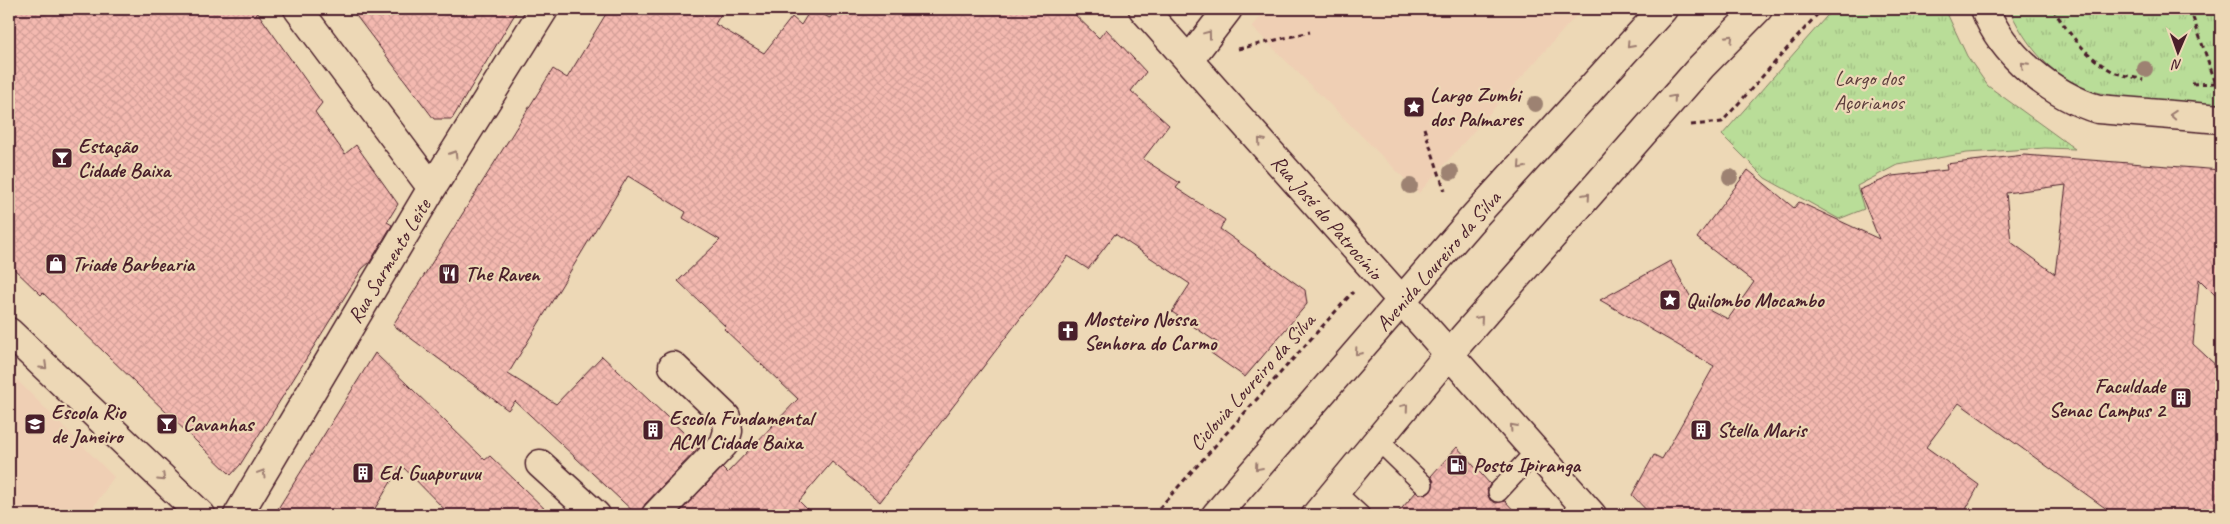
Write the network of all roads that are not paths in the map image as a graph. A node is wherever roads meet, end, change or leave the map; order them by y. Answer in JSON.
{"nodes":[{"id":1,"x":298,"y":9,"type":"edge"},
{"id":2,"x":544,"y":9,"type":"edge"},
{"id":3,"x":1143,"y":9,"type":"edge"},
{"id":4,"x":1228,"y":9,"type":"edge"},
{"id":5,"x":1663,"y":9,"type":"edge"},
{"id":6,"x":1758,"y":9,"type":"edge"},
{"id":7,"x":1985,"y":9,"type":"edge"},
{"id":8,"x":1189,"y":60,"type":"junction"},
{"id":9,"x":2221,"y":119,"type":"edge"},
{"id":10,"x":432,"y":188,"type":"junction"},
{"id":11,"x":1402,"y":302,"type":"junction"},
{"id":12,"x":9,"y":332,"type":"edge"},
{"id":13,"x":1448,"y":355,"type":"junction"},
{"id":14,"x":673,"y":366,"type":"dead end"},
{"id":15,"x":1378,"y":440,"type":"junction"},
{"id":16,"x":1535,"y":452,"type":"junction"},
{"id":17,"x":540,"y":464,"type":"dead end"},
{"id":18,"x":1423,"y":484,"type":"dead end"},
{"id":19,"x":1334,"y":492,"type":"junction"},
{"id":20,"x":1498,"y":492,"type":"dead end"},
{"id":21,"x":201,"y":515,"type":"edge"},
{"id":22,"x":238,"y":515,"type":"edge"},
{"id":23,"x":596,"y":515,"type":"edge"},
{"id":24,"x":656,"y":515,"type":"edge"},
{"id":25,"x":1216,"y":515,"type":"edge"},
{"id":26,"x":1316,"y":515,"type":"edge"},
{"id":27,"x":1360,"y":515,"type":"edge"},
{"id":28,"x":1592,"y":515,"type":"edge"}],
"edges":[{"from":1,"to":10,"type":"street"},
{"from":10,"to":2,"type":"street","name":"Rua Sarmento Leite","one_way":true},
{"from":3,"to":8,"type":"street","name":"Rua José do Patrocínio"},
{"from":8,"to":4,"type":"street","one_way":true},
{"from":5,"to":11,"type":"street","name":"Avenida Loureiro da Silva","one_way":true},
{"from":13,"to":6,"type":"street","one_way":true},
{"from":9,"to":7,"type":"street","one_way":true},
{"from":11,"to":8,"type":"street","name":"Rua José do Patrocínio","one_way":true},
{"from":22,"to":10,"type":"street","name":"Rua Sarmento Leite","one_way":true},
{"from":11,"to":13,"type":"street","name":"Rua José do Patrocínio"},
{"from":11,"to":25,"type":"street","name":"Avenida Loureiro da Silva","one_way":true},
{"from":12,"to":21,"type":"street","one_way":true},
{"from":15,"to":13,"type":"street","one_way":true},
{"from":16,"to":13,"type":"street","name":"Rua José do Patrocínio","one_way":true},
{"from":14,"to":24,"type":"street"},
{"from":15,"to":18,"type":"lane"},
{"from":15,"to":19,"type":"street"},
{"from":16,"to":20,"type":"lane"},
{"from":16,"to":28,"type":"street","name":"Rua José do Patrocínio"},
{"from":17,"to":23,"type":"street"},
{"from":19,"to":26,"type":"street"},
{"from":19,"to":27,"type":"lane"}]}
